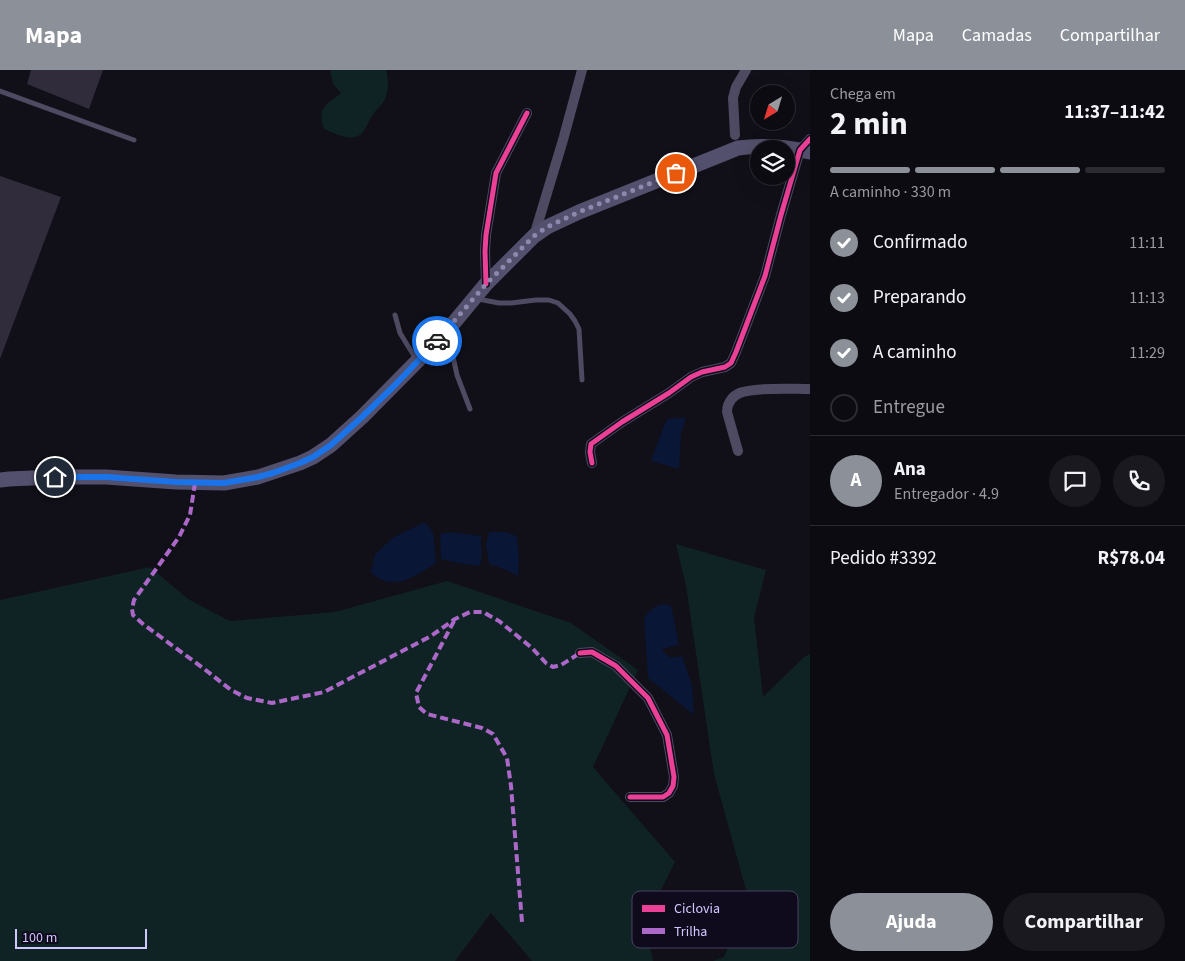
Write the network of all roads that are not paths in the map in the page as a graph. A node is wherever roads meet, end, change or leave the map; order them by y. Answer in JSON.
{"nodes":[{"id":1,"x":582,"y":70,"type":"edge"},
{"id":2,"x":746,"y":70,"type":"edge"},
{"id":3,"x":0,"y":91,"type":"edge"},
{"id":4,"x":527,"y":112,"type":"dead end"},
{"id":5,"x":735,"y":135,"type":"dead end"},
{"id":6,"x":134,"y":140,"type":"dead end"},
{"id":7,"x":807,"y":147,"type":"edge"},
{"id":8,"x":534,"y":236,"type":"junction"},
{"id":9,"x":486,"y":284,"type":"junction"},
{"id":10,"x":474,"y":298,"type":"junction"},
{"id":11,"x":395,"y":315,"type":"dead end"},
{"id":12,"x":447,"y":331,"type":"junction"},
{"id":13,"x":417,"y":362,"type":"junction"},
{"id":14,"x":582,"y":380,"type":"dead end"},
{"id":15,"x":810,"y":389,"type":"edge"},
{"id":16,"x":470,"y":409,"type":"dead end"},
{"id":17,"x":738,"y":451,"type":"dead end"},
{"id":18,"x":592,"y":463,"type":"dead end"},
{"id":19,"x":0,"y":480,"type":"edge"},
{"id":20,"x":580,"y":652,"type":"dead end"},
{"id":21,"x":630,"y":797,"type":"dead end"}],
"edges":[{"from":1,"to":8,"type":"street"},
{"from":2,"to":5,"type":"street"},
{"from":3,"to":6,"type":"lane"},
{"from":4,"to":9,"type":"street"},
{"from":7,"to":8,"type":"main road"},
{"from":7,"to":18,"type":"street"},
{"from":8,"to":9,"type":"main road"},
{"from":9,"to":10,"type":"main road"},
{"from":10,"to":12,"type":"main road"},
{"from":10,"to":14,"type":"lane"},
{"from":11,"to":13,"type":"lane"},
{"from":12,"to":13,"type":"main road"},
{"from":12,"to":16,"type":"lane"},
{"from":13,"to":19,"type":"main road"},
{"from":15,"to":17,"type":"street"},
{"from":20,"to":21,"type":"street"}]}
